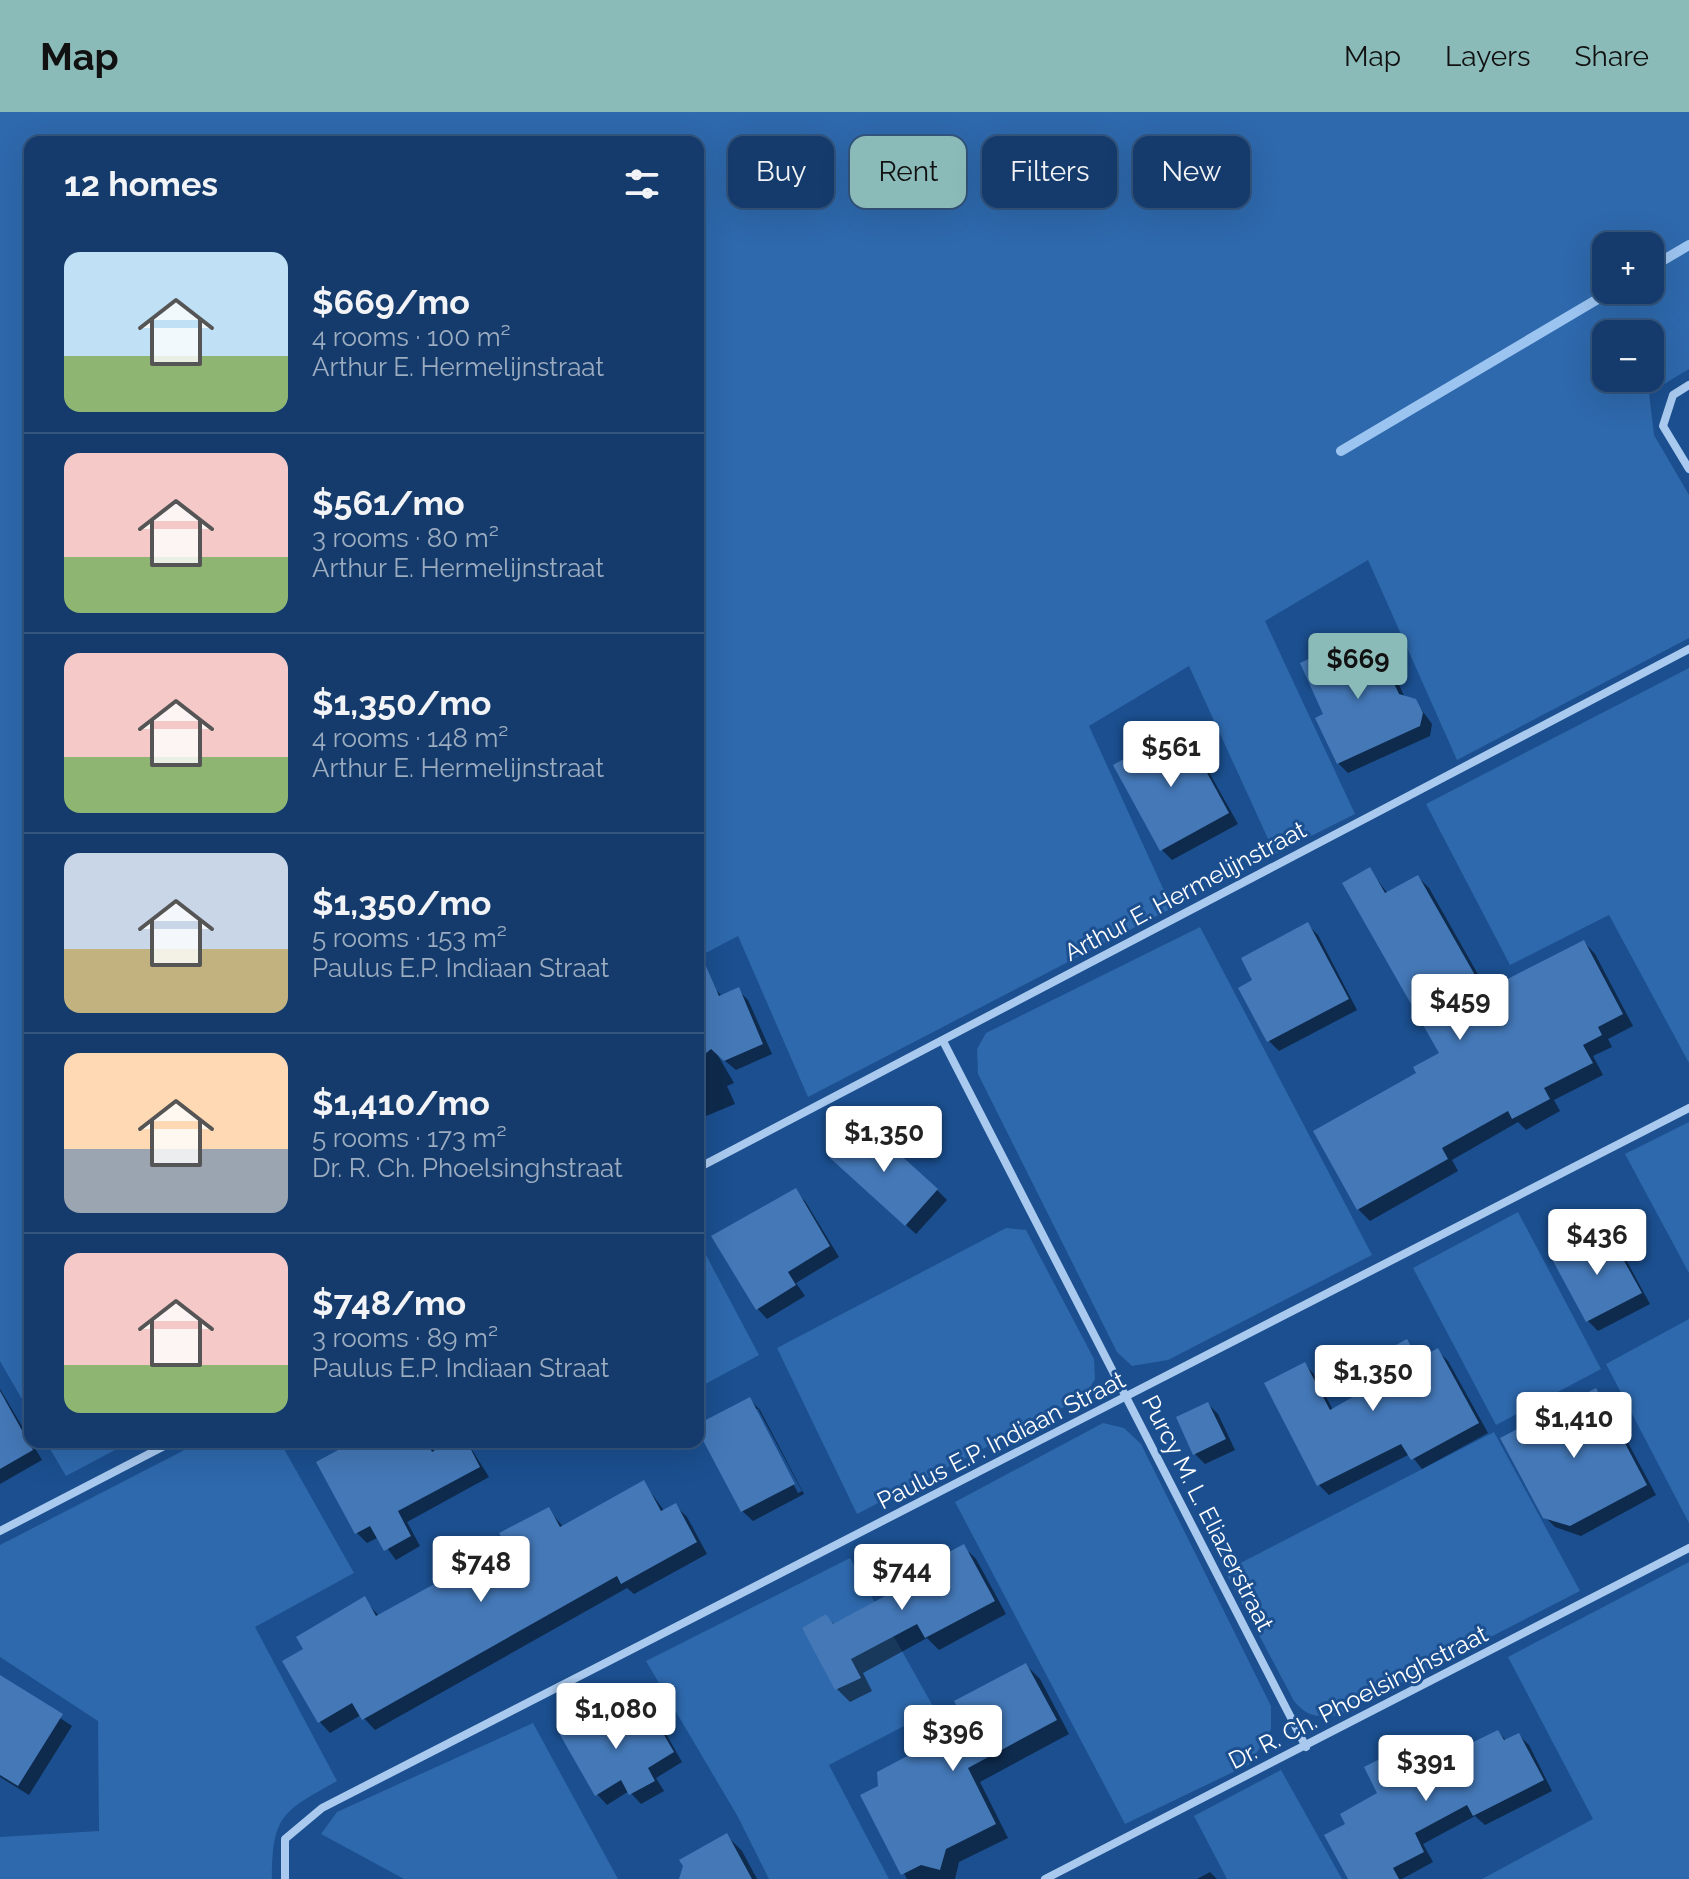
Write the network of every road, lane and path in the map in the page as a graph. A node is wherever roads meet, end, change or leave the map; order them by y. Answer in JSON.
{"nodes":[{"id":1,"x":1689,"y":385,"type":"edge"},
{"id":2,"x":1689,"y":469,"type":"edge"},
{"id":3,"x":1689,"y":649,"type":"edge"},
{"id":4,"x":943,"y":1041,"type":"junction"},
{"id":5,"x":1689,"y":1108,"type":"edge"},
{"id":6,"x":704,"y":1165,"type":"edge"},
{"id":7,"x":1126,"y":1398,"type":"junction"},
{"id":8,"x":160,"y":1448,"type":"edge"},
{"id":9,"x":0,"y":1531,"type":"edge"},
{"id":10,"x":1689,"y":1548,"type":"edge"},
{"id":11,"x":1306,"y":1747,"type":"junction"},
{"id":12,"x":285,"y":1879,"type":"edge"},
{"id":13,"x":1045,"y":1879,"type":"edge"}],
"edges":[{"from":1,"to":2,"type":"street"},
{"from":3,"to":4,"type":"street","name":"Arthur E. Hermelijnstraat"},
{"from":4,"to":6,"type":"street","name":"Arthur E. Hermelijnstraat"},
{"from":4,"to":7,"type":"street","name":"Purcy M. L. Eliazerstraat"},
{"from":5,"to":7,"type":"street","name":"Paulus E.P. Indiaan Straat"},
{"from":7,"to":11,"type":"street","name":"Purcy M. L. Eliazerstraat"},
{"from":7,"to":12,"type":"street","name":"Paulus E.P. Indiaan Straat"},
{"from":8,"to":9,"type":"street"},
{"from":10,"to":11,"type":"street","name":"Dr. R. Ch. Phoelsinghstraat"},
{"from":11,"to":13,"type":"street","name":"Dr. R. Ch. Phoelsinghstraat"}]}
